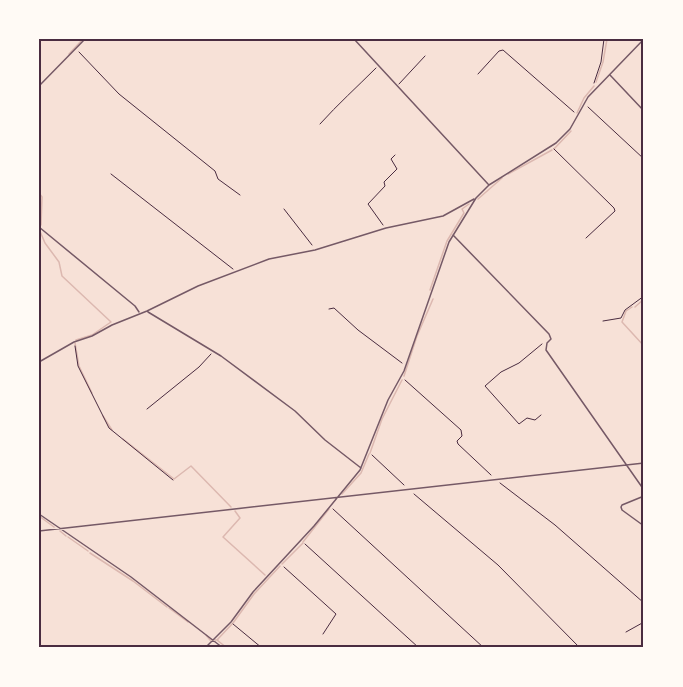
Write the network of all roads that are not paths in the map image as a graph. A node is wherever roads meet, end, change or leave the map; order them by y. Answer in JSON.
{"nodes":[{"id":1,"x":85,"y":39,"type":"edge"},
{"id":2,"x":354,"y":39,"type":"edge"},
{"id":3,"x":644,"y":39,"type":"edge"},
{"id":4,"x":609,"y":74,"type":"junction"},
{"id":5,"x":39,"y":86,"type":"edge"},
{"id":6,"x":644,"y":111,"type":"edge"},
{"id":7,"x":489,"y":185,"type":"junction"},
{"id":8,"x":476,"y":198,"type":"junction"},
{"id":9,"x":39,"y":227,"type":"edge"},
{"id":10,"x":453,"y":234,"type":"junction"},
{"id":11,"x":147,"y":311,"type":"junction"},
{"id":12,"x":139,"y":313,"type":"junction"},
{"id":13,"x":39,"y":362,"type":"edge"},
{"id":14,"x":644,"y":463,"type":"edge"},
{"id":15,"x":626,"y":465,"type":"junction"},
{"id":16,"x":361,"y":468,"type":"junction"},
{"id":17,"x":644,"y":490,"type":"edge"},
{"id":18,"x":644,"y":496,"type":"edge"},
{"id":19,"x":336,"y":498,"type":"junction"},
{"id":20,"x":39,"y":514,"type":"edge"},
{"id":21,"x":644,"y":526,"type":"edge"},
{"id":22,"x":60,"y":529,"type":"junction"},
{"id":23,"x":39,"y":531,"type":"edge"},
{"id":24,"x":214,"y":640,"type":"junction"},
{"id":25,"x":205,"y":648,"type":"edge"},
{"id":26,"x":223,"y":648,"type":"edge"}],
"edges":[{"from":1,"to":5,"type":"street"},
{"from":2,"to":7,"type":"street"},
{"from":3,"to":4,"type":"street"},
{"from":4,"to":6,"type":"street"},
{"from":4,"to":7,"type":"street"},
{"from":7,"to":8,"type":"street"},
{"from":8,"to":10,"type":"street"},
{"from":8,"to":11,"type":"street"},
{"from":9,"to":12,"type":"street"},
{"from":10,"to":15,"type":"street"},
{"from":10,"to":16,"type":"street"},
{"from":11,"to":12,"type":"street"},
{"from":11,"to":16,"type":"street"},
{"from":12,"to":13,"type":"street"},
{"from":14,"to":15,"type":"street"},
{"from":15,"to":17,"type":"street"},
{"from":15,"to":19,"type":"street"},
{"from":16,"to":19,"type":"street"},
{"from":18,"to":21,"type":"street"},
{"from":19,"to":22,"type":"street"},
{"from":19,"to":24,"type":"street"},
{"from":20,"to":22,"type":"street"},
{"from":22,"to":23,"type":"street"},
{"from":22,"to":24,"type":"street"},
{"from":24,"to":25,"type":"street"},
{"from":24,"to":26,"type":"street"}]}
